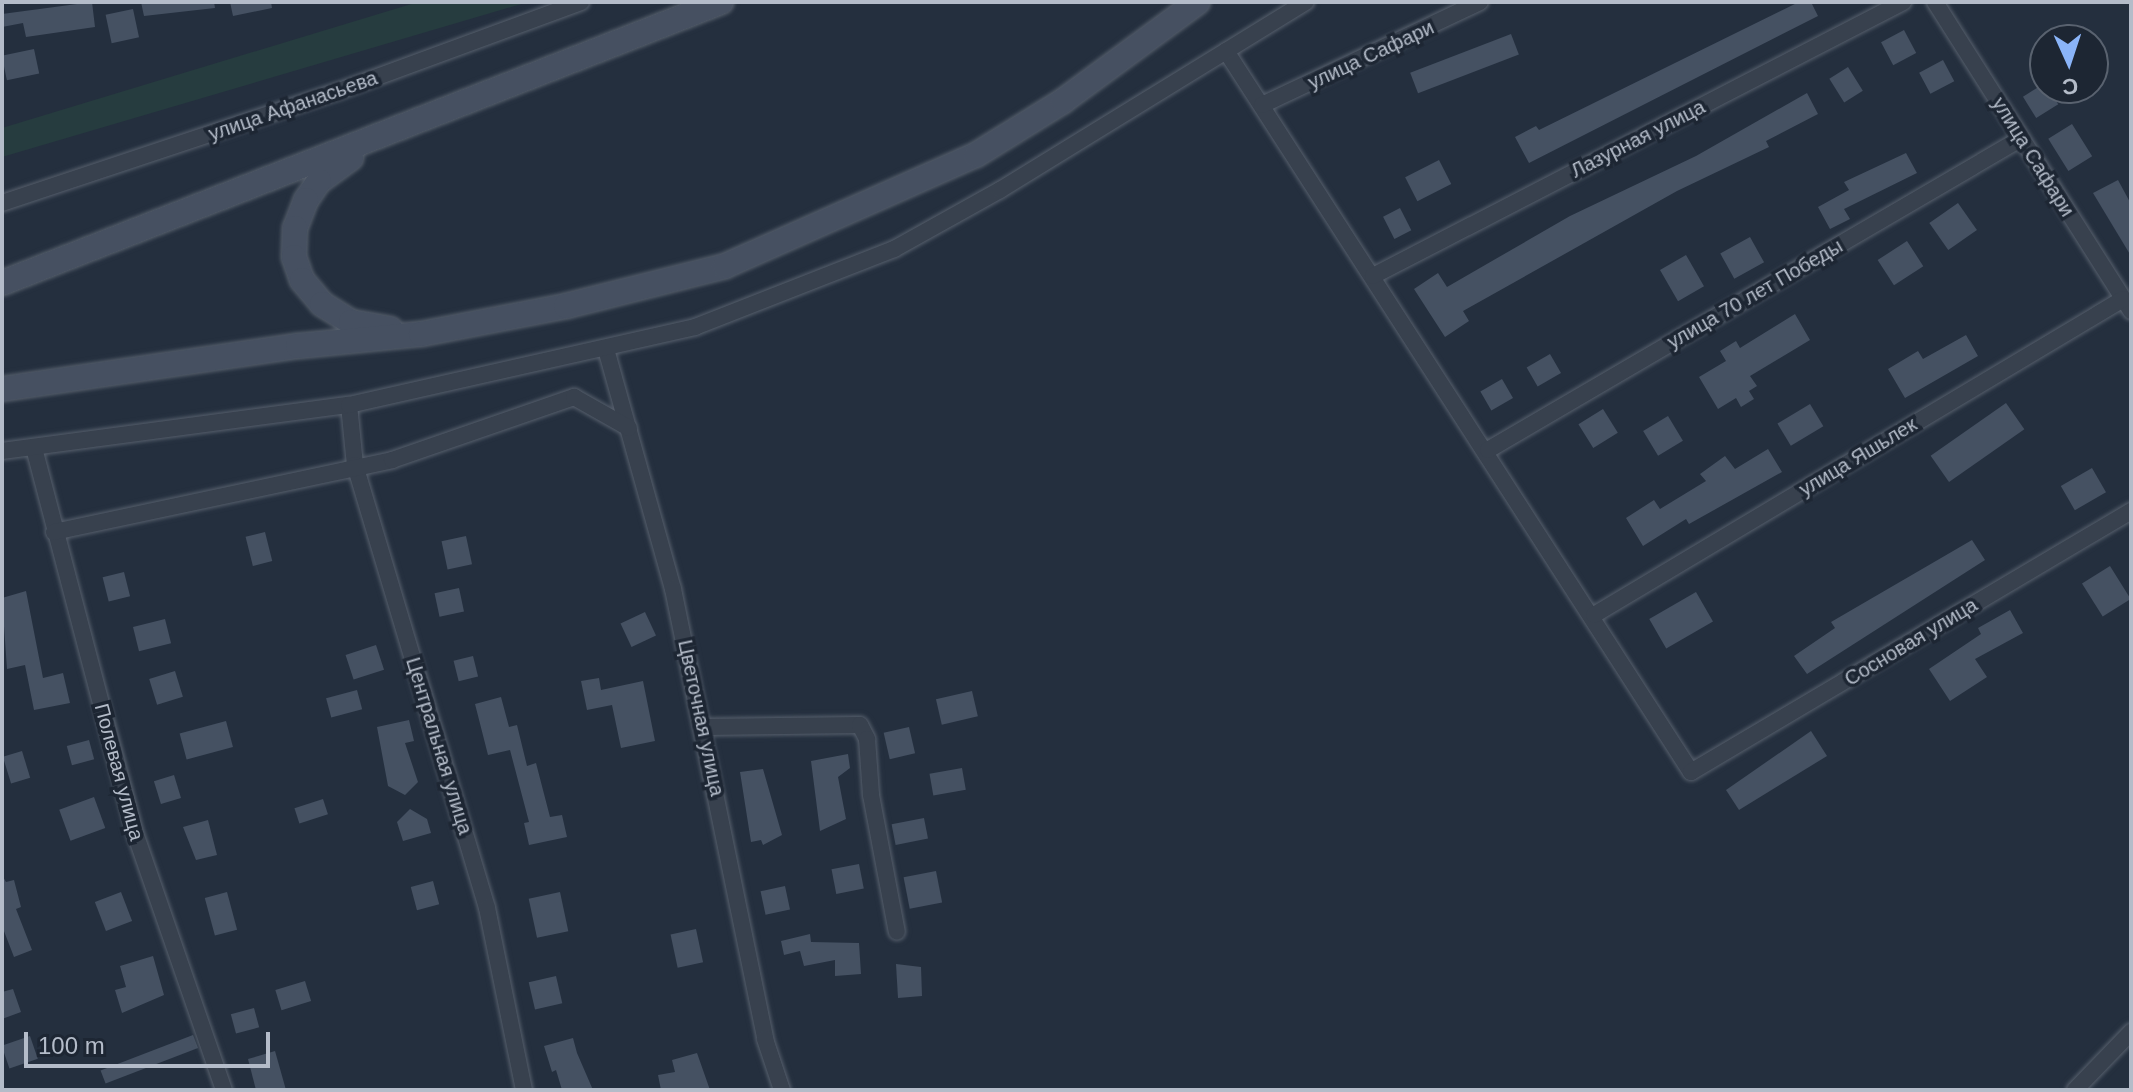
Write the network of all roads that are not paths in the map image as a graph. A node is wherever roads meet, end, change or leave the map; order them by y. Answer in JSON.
{"nodes":[{"id":1,"x":581,"y":2,"type":"edge"},
{"id":2,"x":721,"y":2,"type":"edge"},
{"id":3,"x":1198,"y":2,"type":"edge"},
{"id":4,"x":1306,"y":2,"type":"edge"},
{"id":5,"x":1480,"y":2,"type":"edge"},
{"id":6,"x":1903,"y":2,"type":"edge"},
{"id":7,"x":1935,"y":2,"type":"edge"},
{"id":8,"x":1226,"y":51,"type":"junction"},
{"id":9,"x":1262,"y":105,"type":"junction"},
{"id":10,"x":379,"y":137,"type":"junction"},
{"id":11,"x":2022,"y":138,"type":"junction"},
{"id":12,"x":2,"y":203,"type":"edge"},
{"id":13,"x":1373,"y":276,"type":"junction"},
{"id":14,"x":2,"y":283,"type":"edge"},
{"id":15,"x":2127,"y":305,"type":"edge"},
{"id":16,"x":421,"y":334,"type":"junction"},
{"id":17,"x":606,"y":349,"type":"junction"},
{"id":18,"x":2,"y":389,"type":"edge"},
{"id":19,"x":349,"y":405,"type":"junction"},
{"id":20,"x":629,"y":428,"type":"junction"},
{"id":21,"x":34,"y":448,"type":"junction"},
{"id":22,"x":1488,"y":450,"type":"junction"},
{"id":23,"x":2,"y":451,"type":"edge"},
{"id":24,"x":355,"y":465,"type":"junction"},
{"id":25,"x":2131,"y":511,"type":"edge"},
{"id":26,"x":54,"y":532,"type":"junction"},
{"id":27,"x":1594,"y":615,"type":"junction"},
{"id":28,"x":705,"y":727,"type":"junction"},
{"id":29,"x":897,"y":932,"type":"dead end"},
{"id":30,"x":2131,"y":1032,"type":"edge"},
{"id":31,"x":224,"y":1090,"type":"edge"},
{"id":32,"x":524,"y":1090,"type":"edge"},
{"id":33,"x":782,"y":1090,"type":"edge"},
{"id":34,"x":2075,"y":1090,"type":"edge"}],
"edges":[{"from":1,"to":12,"type":"street","name":"улица Афанасьева"},
{"from":2,"to":10,"type":"main road"},
{"from":3,"to":16,"type":"main road"},
{"from":4,"to":8,"type":"street"},
{"from":5,"to":9,"type":"street","name":"улица Сафари"},
{"from":6,"to":13,"type":"street","name":"Лазурная улица"},
{"from":7,"to":11,"type":"street","name":"улица Сафари"},
{"from":8,"to":9,"type":"street"},
{"from":8,"to":17,"type":"street"},
{"from":9,"to":13,"type":"street"},
{"from":10,"to":14,"type":"main road"},
{"from":10,"to":16,"type":"main road"},
{"from":11,"to":15,"type":"street","name":"улица Сафари"},
{"from":11,"to":22,"type":"street","name":"улица 70 лет Победы"},
{"from":13,"to":22,"type":"street"},
{"from":15,"to":27,"type":"street","name":"улица Яшьлек"},
{"from":16,"to":18,"type":"main road"},
{"from":17,"to":19,"type":"street"},
{"from":17,"to":20,"type":"street","name":"Цветочная улица"},
{"from":19,"to":21,"type":"street"},
{"from":19,"to":24,"type":"street","name":"Центральная улица"},
{"from":20,"to":24,"type":"street"},
{"from":20,"to":28,"type":"street","name":"Цветочная улица"},
{"from":21,"to":23,"type":"street"},
{"from":21,"to":26,"type":"street","name":"Полевая улица"},
{"from":22,"to":27,"type":"street"},
{"from":24,"to":26,"type":"street"},
{"from":24,"to":32,"type":"street","name":"Центральная улица"},
{"from":25,"to":27,"type":"street","name":"Сосновая улица"},
{"from":26,"to":31,"type":"street","name":"Полевая улица"},
{"from":28,"to":29,"type":"street"},
{"from":28,"to":33,"type":"street","name":"Цветочная улица"},
{"from":30,"to":34,"type":"street"}]}
